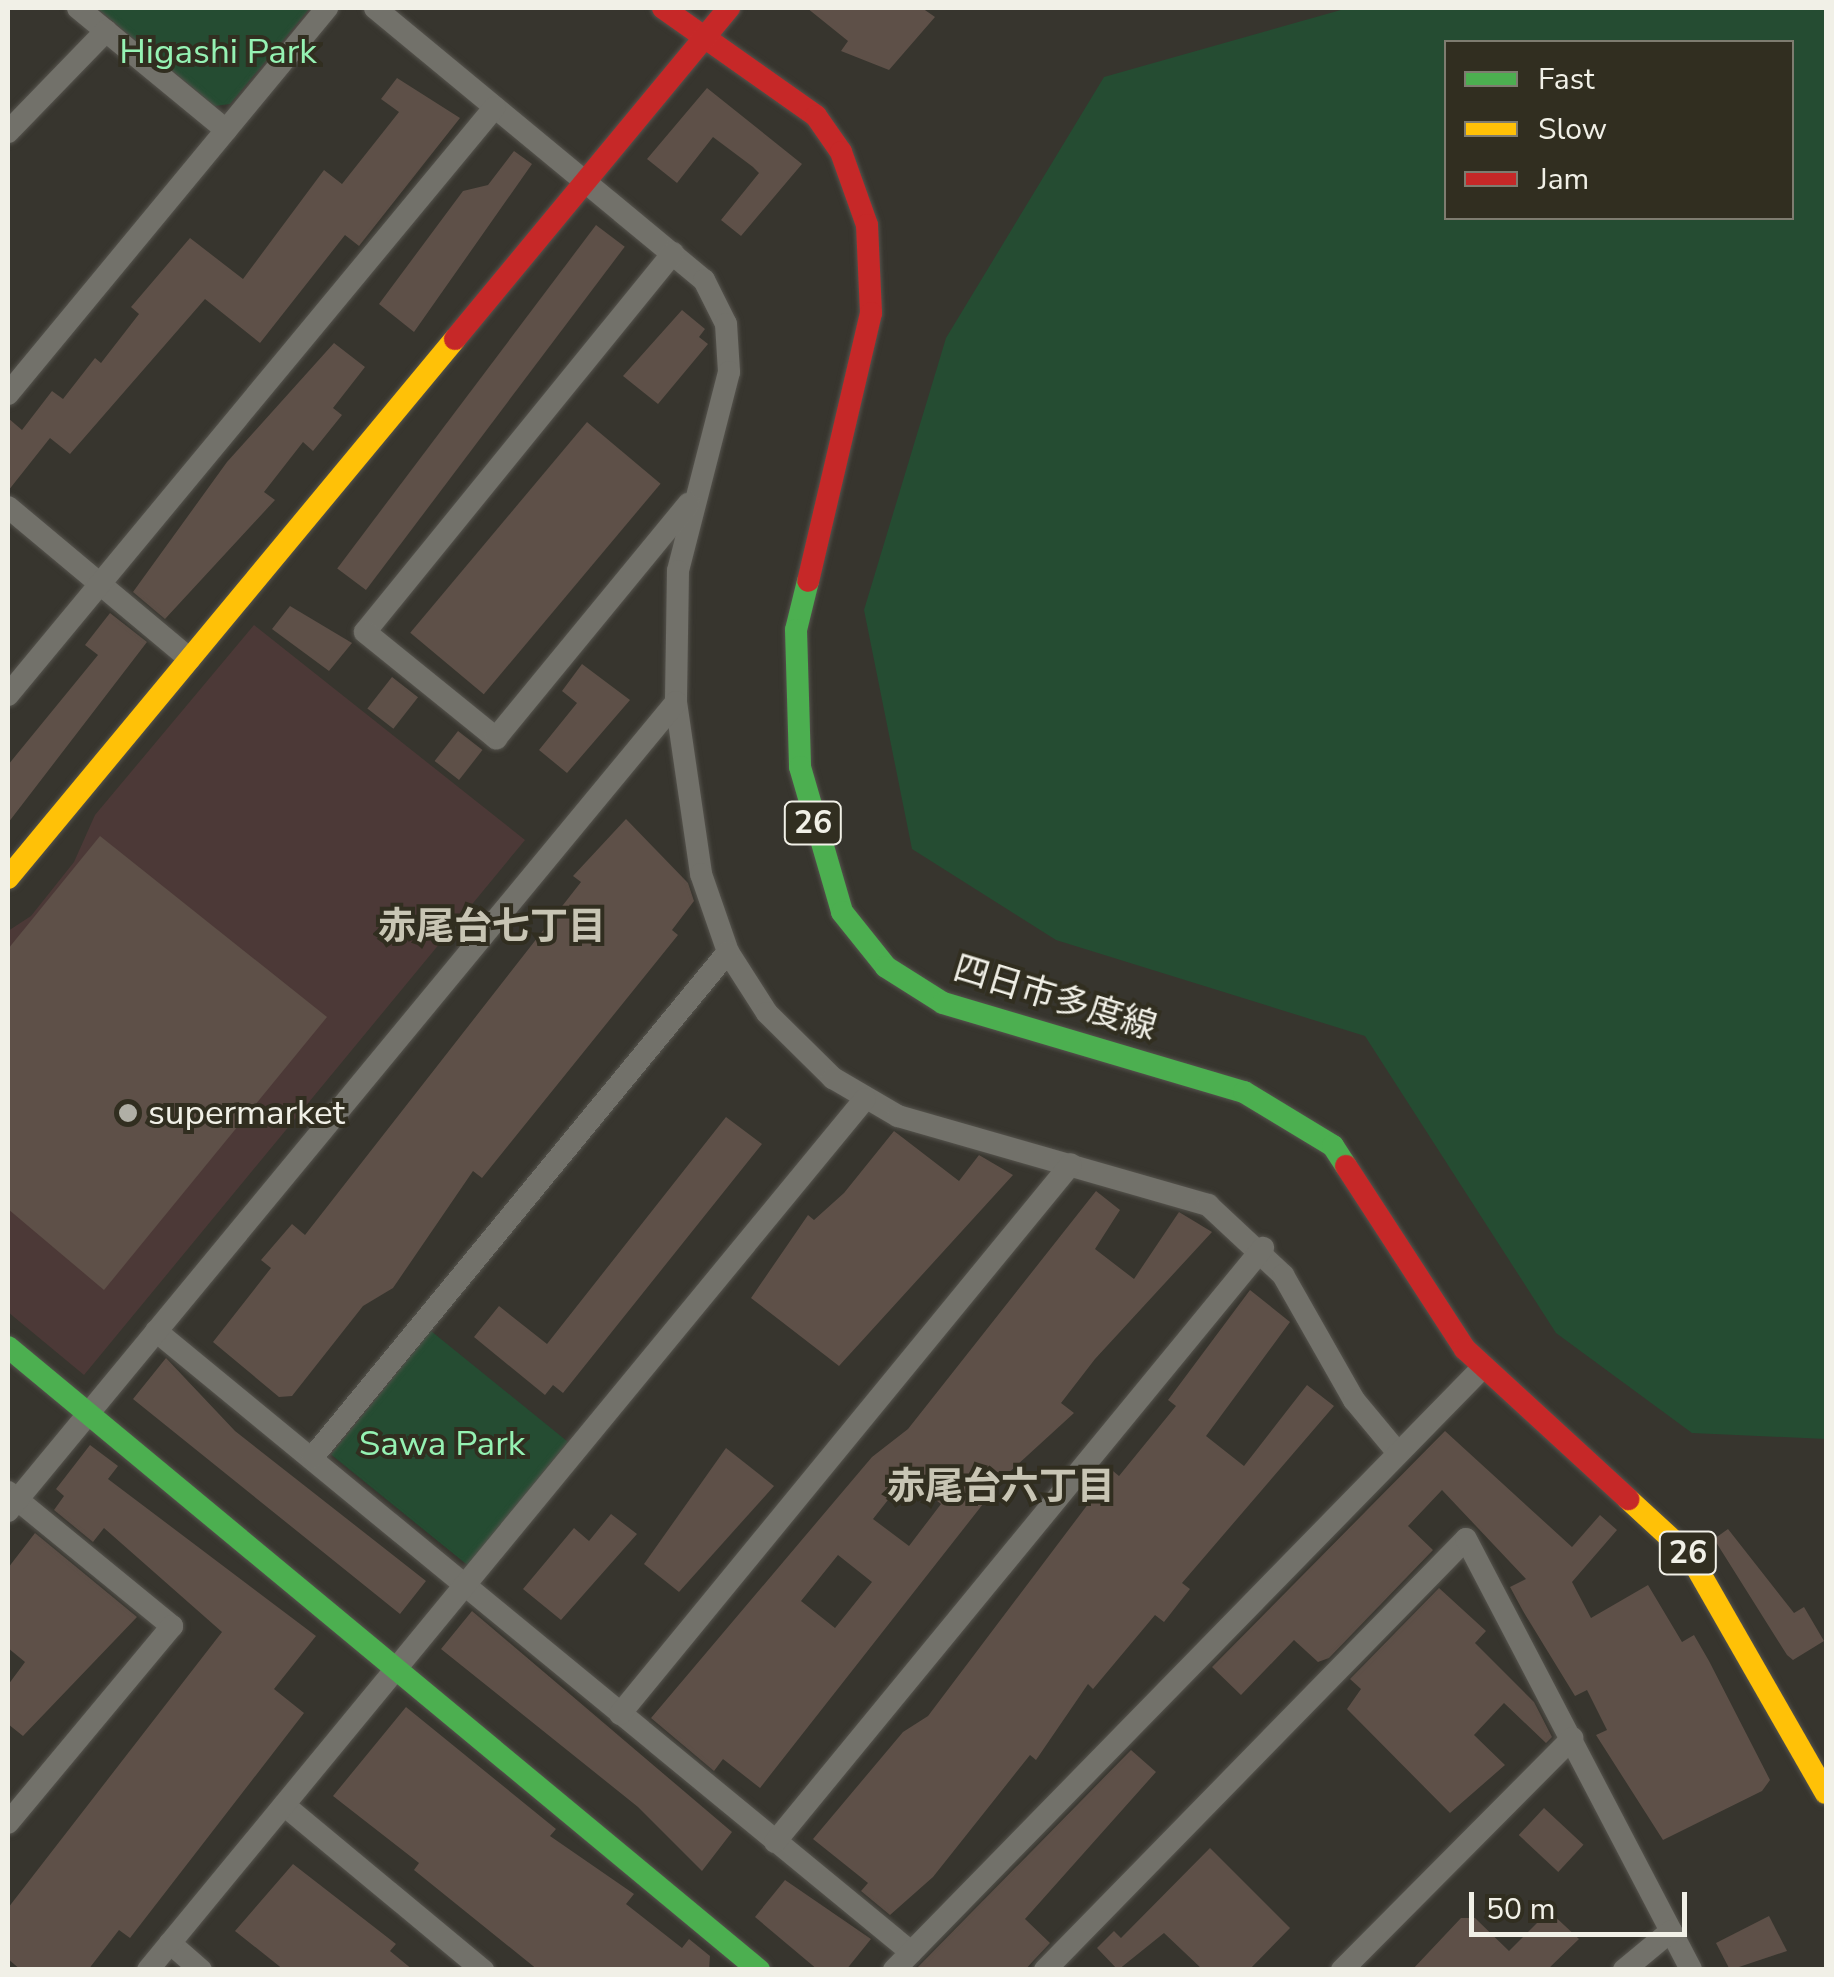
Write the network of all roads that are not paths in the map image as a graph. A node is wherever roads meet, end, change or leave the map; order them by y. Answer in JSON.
{"nodes":[{"id":1,"x":78,"y":8,"type":"edge"},
{"id":2,"x":327,"y":8,"type":"edge"},
{"id":3,"x":375,"y":8,"type":"edge"},
{"id":4,"x":662,"y":8,"type":"edge"},
{"id":5,"x":729,"y":8,"type":"edge"},
{"id":6,"x":106,"y":31,"type":"junction"},
{"id":7,"x":705,"y":36,"type":"junction"},
{"id":8,"x":495,"y":107,"type":"junction"},
{"id":9,"x":226,"y":130,"type":"junction"},
{"id":10,"x":8,"y":132,"type":"edge"},
{"id":11,"x":586,"y":182,"type":"junction"},
{"id":12,"x":673,"y":253,"type":"junction"},
{"id":13,"x":8,"y":394,"type":"edge"},
{"id":14,"x":690,"y":501,"type":"junction"},
{"id":15,"x":8,"y":507,"type":"edge"},
{"id":16,"x":100,"y":582,"type":"junction"},
{"id":17,"x":190,"y":659,"type":"junction"},
{"id":18,"x":8,"y":695,"type":"edge"},
{"id":19,"x":676,"y":702,"type":"junction"},
{"id":20,"x":8,"y":878,"type":"edge"},
{"id":21,"x":728,"y":952,"type":"junction"},
{"id":22,"x":864,"y":1099,"type":"junction"},
{"id":23,"x":1071,"y":1164,"type":"junction"},
{"id":24,"x":1263,"y":1248,"type":"junction"},
{"id":25,"x":156,"y":1332,"type":"junction"},
{"id":26,"x":8,"y":1347,"type":"edge"},
{"id":27,"x":1482,"y":1367,"type":"junction"},
{"id":28,"x":88,"y":1413,"type":"junction"},
{"id":29,"x":1398,"y":1453,"type":"junction"},
{"id":30,"x":312,"y":1458,"type":"junction"},
{"id":31,"x":11,"y":1501,"type":"edge"},
{"id":32,"x":464,"y":1586,"type":"junction"},
{"id":33,"x":396,"y":1670,"type":"junction"},
{"id":34,"x":620,"y":1714,"type":"junction"},
{"id":35,"x":1572,"y":1738,"type":"junction"},
{"id":36,"x":1826,"y":1794,"type":"edge"},
{"id":37,"x":284,"y":1804,"type":"junction"},
{"id":38,"x":8,"y":1824,"type":"edge"},
{"id":39,"x":775,"y":1842,"type":"junction"},
{"id":40,"x":1671,"y":1931,"type":"junction"},
{"id":41,"x":170,"y":1944,"type":"junction"},
{"id":42,"x":910,"y":1952,"type":"junction"},
{"id":43,"x":148,"y":1970,"type":"edge"},
{"id":44,"x":201,"y":1970,"type":"edge"},
{"id":45,"x":483,"y":1970,"type":"edge"},
{"id":46,"x":759,"y":1970,"type":"edge"},
{"id":47,"x":894,"y":1970,"type":"edge"},
{"id":48,"x":1045,"y":1970,"type":"edge"},
{"id":49,"x":1342,"y":1970,"type":"edge"},
{"id":50,"x":1624,"y":1970,"type":"edge"},
{"id":51,"x":1691,"y":1970,"type":"edge"}],
"edges":[{"from":1,"to":6,"type":"street"},
{"from":2,"to":9,"type":"street"},
{"from":3,"to":8,"type":"street"},
{"from":4,"to":7,"type":"main road","name":"四日市多度線","number":"26"},
{"from":5,"to":7,"type":"main road"},
{"from":6,"to":9,"type":"street"},
{"from":6,"to":10,"type":"street"},
{"from":7,"to":11,"type":"main road"},
{"from":7,"to":27,"type":"main road","name":"四日市多度線","number":"26"},
{"from":8,"to":11,"type":"street"},
{"from":8,"to":16,"type":"street"},
{"from":9,"to":13,"type":"street"},
{"from":11,"to":12,"type":"street"},
{"from":11,"to":17,"type":"main road"},
{"from":12,"to":14,"type":"street"},
{"from":12,"to":14,"type":"street"},
{"from":14,"to":19,"type":"street"},
{"from":15,"to":16,"type":"street"},
{"from":16,"to":17,"type":"street"},
{"from":16,"to":18,"type":"street"},
{"from":17,"to":20,"type":"main road"},
{"from":19,"to":21,"type":"street"},
{"from":19,"to":25,"type":"street"},
{"from":21,"to":22,"type":"street"},
{"from":21,"to":30,"type":"street"},
{"from":22,"to":23,"type":"street"},
{"from":22,"to":32,"type":"street"},
{"from":23,"to":24,"type":"street"},
{"from":23,"to":34,"type":"street"},
{"from":24,"to":29,"type":"street"},
{"from":24,"to":39,"type":"street"},
{"from":25,"to":28,"type":"street"},
{"from":25,"to":30,"type":"street"},
{"from":26,"to":28,"type":"main road"},
{"from":27,"to":29,"type":"street"},
{"from":27,"to":36,"type":"main road","name":"四日市多度線","number":"26"},
{"from":28,"to":31,"type":"street"},
{"from":28,"to":33,"type":"main road"},
{"from":29,"to":42,"type":"street"},
{"from":30,"to":32,"type":"street"},
{"from":31,"to":38,"type":"street"},
{"from":32,"to":33,"type":"street"},
{"from":32,"to":34,"type":"street"},
{"from":33,"to":37,"type":"street"},
{"from":33,"to":46,"type":"main road"},
{"from":34,"to":39,"type":"street"},
{"from":35,"to":40,"type":"street"},
{"from":35,"to":48,"type":"street"},
{"from":35,"to":49,"type":"street"},
{"from":37,"to":41,"type":"street"},
{"from":37,"to":45,"type":"street"},
{"from":39,"to":42,"type":"street"},
{"from":40,"to":50,"type":"street"},
{"from":40,"to":51,"type":"street"},
{"from":41,"to":43,"type":"street"},
{"from":41,"to":44,"type":"street"},
{"from":42,"to":47,"type":"street"}]}
